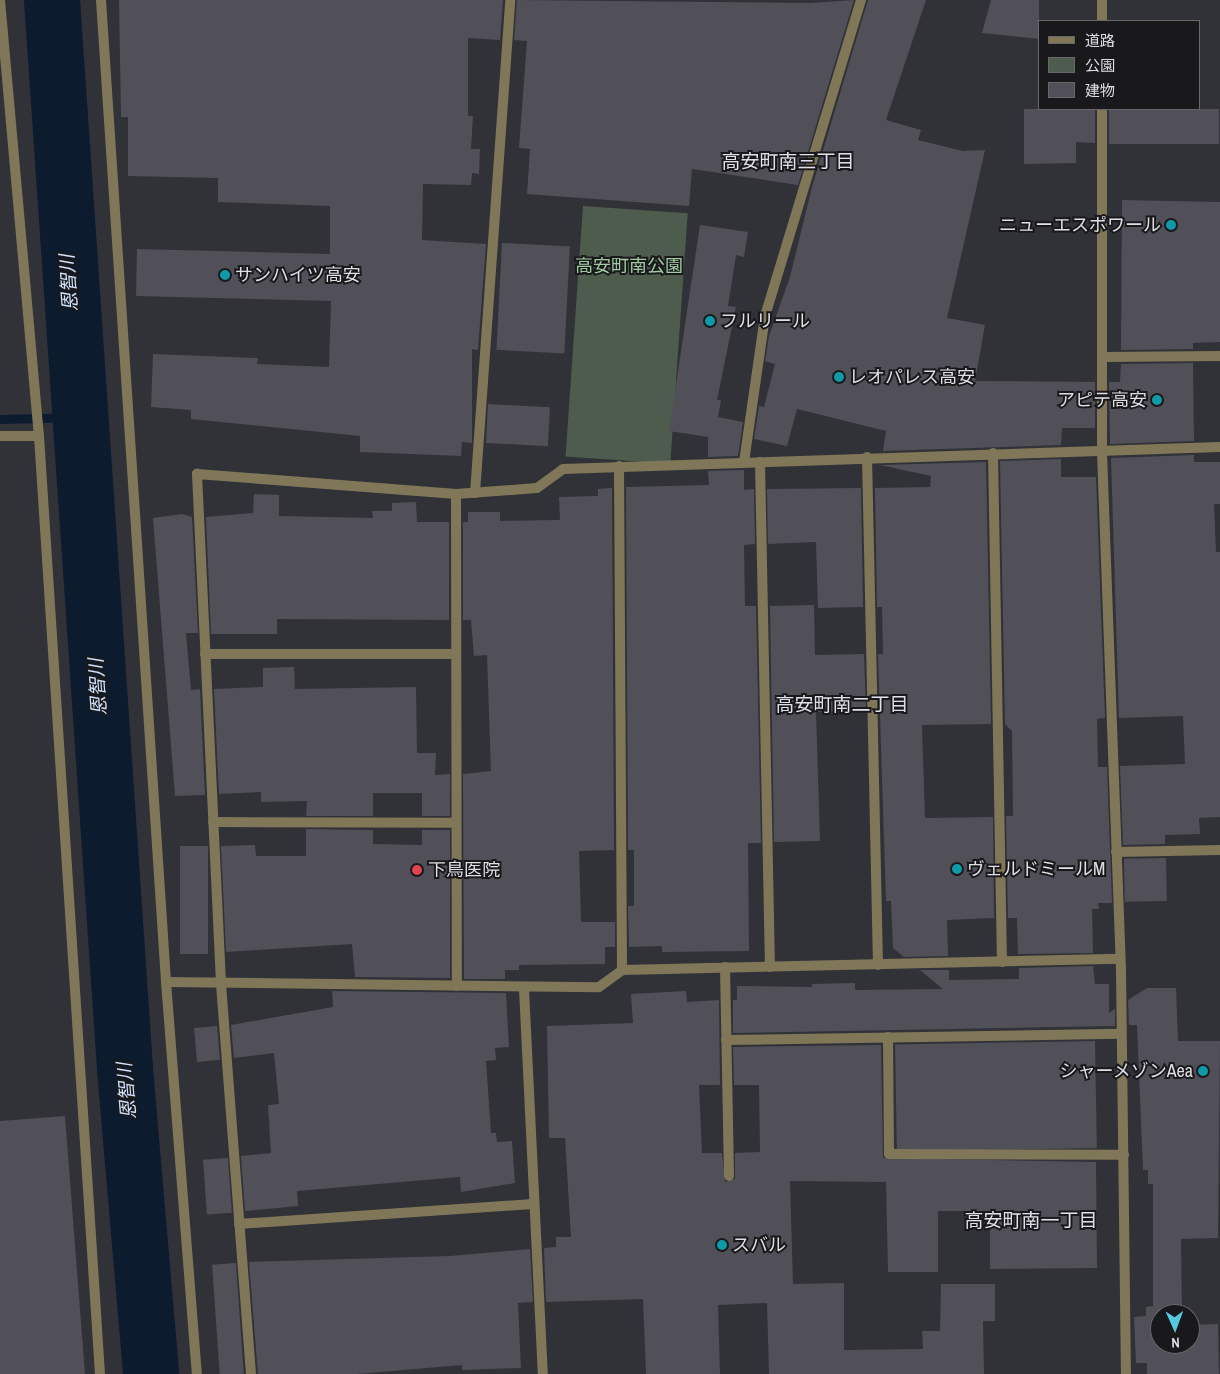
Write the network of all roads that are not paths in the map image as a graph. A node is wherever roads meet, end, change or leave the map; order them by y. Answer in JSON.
{"nodes":[{"id":1,"x":0,"y":0,"type":"edge"},
{"id":2,"x":101,"y":0,"type":"edge"},
{"id":3,"x":510,"y":0,"type":"edge"},
{"id":4,"x":861,"y":0,"type":"edge"},
{"id":5,"x":1102,"y":0,"type":"edge"},
{"id":6,"x":1102,"y":20,"type":"edge"},
{"id":7,"x":1102,"y":110,"type":"edge"},
{"id":8,"x":1220,"y":356,"type":"edge"},
{"id":9,"x":1102,"y":357,"type":"junction"},
{"id":10,"x":38,"y":432,"type":"junction"},
{"id":11,"x":0,"y":436,"type":"edge"},
{"id":12,"x":1220,"y":447,"type":"edge"},
{"id":13,"x":1102,"y":452,"type":"junction"},
{"id":14,"x":993,"y":453,"type":"junction"},
{"id":15,"x":867,"y":457,"type":"junction"},
{"id":16,"x":744,"y":462,"type":"junction"},
{"id":17,"x":760,"y":462,"type":"junction"},
{"id":18,"x":620,"y":466,"type":"junction"},
{"id":19,"x":475,"y":493,"type":"junction"},
{"id":20,"x":456,"y":494,"type":"junction"},
{"id":21,"x":205,"y":654,"type":"junction"},
{"id":22,"x":456,"y":654,"type":"junction"},
{"id":23,"x":213,"y":822,"type":"junction"},
{"id":24,"x":456,"y":823,"type":"junction"},
{"id":25,"x":1220,"y":850,"type":"edge"},
{"id":26,"x":1116,"y":852,"type":"junction"},
{"id":27,"x":1120,"y":959,"type":"junction"},
{"id":28,"x":1002,"y":962,"type":"junction"},
{"id":29,"x":878,"y":965,"type":"junction"},
{"id":30,"x":725,"y":967,"type":"junction"},
{"id":31,"x":770,"y":967,"type":"junction"},
{"id":32,"x":622,"y":970,"type":"junction"},
{"id":33,"x":166,"y":982,"type":"junction"},
{"id":34,"x":221,"y":983,"type":"junction"},
{"id":35,"x":456,"y":986,"type":"junction"},
{"id":36,"x":524,"y":988,"type":"junction"},
{"id":37,"x":1122,"y":1034,"type":"junction"},
{"id":38,"x":888,"y":1037,"type":"junction"},
{"id":39,"x":726,"y":1040,"type":"junction"},
{"id":40,"x":1124,"y":1155,"type":"junction"},
{"id":41,"x":729,"y":1176,"type":"dead end"},
{"id":42,"x":532,"y":1204,"type":"junction"},
{"id":43,"x":240,"y":1224,"type":"junction"},
{"id":44,"x":100,"y":1374,"type":"edge"},
{"id":45,"x":198,"y":1374,"type":"edge"},
{"id":46,"x":251,"y":1374,"type":"edge"},
{"id":47,"x":543,"y":1374,"type":"edge"},
{"id":48,"x":1126,"y":1374,"type":"edge"}],
"edges":[{"from":1,"to":10,"type":"street"},
{"from":2,"to":33,"type":"street"},
{"from":3,"to":19,"type":"street"},
{"from":4,"to":16,"type":"street"},
{"from":5,"to":6,"type":"street"},
{"from":7,"to":9,"type":"street"},
{"from":8,"to":9,"type":"street"},
{"from":9,"to":13,"type":"street"},
{"from":10,"to":11,"type":"street"},
{"from":10,"to":44,"type":"street"},
{"from":12,"to":13,"type":"street"},
{"from":13,"to":14,"type":"street"},
{"from":13,"to":26,"type":"street"},
{"from":14,"to":15,"type":"street"},
{"from":14,"to":28,"type":"street"},
{"from":15,"to":17,"type":"street"},
{"from":15,"to":29,"type":"street"},
{"from":16,"to":17,"type":"street"},
{"from":16,"to":18,"type":"street"},
{"from":17,"to":31,"type":"street"},
{"from":18,"to":19,"type":"street"},
{"from":18,"to":32,"type":"street"},
{"from":19,"to":20,"type":"street"},
{"from":20,"to":21,"type":"street"},
{"from":20,"to":22,"type":"street"},
{"from":21,"to":22,"type":"street"},
{"from":21,"to":23,"type":"street"},
{"from":22,"to":24,"type":"street"},
{"from":23,"to":24,"type":"street"},
{"from":23,"to":34,"type":"street"},
{"from":24,"to":35,"type":"street"},
{"from":25,"to":26,"type":"street"},
{"from":26,"to":27,"type":"street"},
{"from":27,"to":28,"type":"street"},
{"from":27,"to":37,"type":"street"},
{"from":28,"to":29,"type":"street"},
{"from":29,"to":31,"type":"street"},
{"from":30,"to":31,"type":"street"},
{"from":30,"to":32,"type":"street"},
{"from":30,"to":39,"type":"street"},
{"from":32,"to":36,"type":"street"},
{"from":33,"to":34,"type":"street"},
{"from":33,"to":45,"type":"street"},
{"from":34,"to":35,"type":"street"},
{"from":34,"to":43,"type":"street"},
{"from":35,"to":36,"type":"street"},
{"from":36,"to":42,"type":"street"},
{"from":37,"to":38,"type":"street"},
{"from":37,"to":40,"type":"street"},
{"from":38,"to":39,"type":"street"},
{"from":38,"to":40,"type":"street"},
{"from":39,"to":41,"type":"street"},
{"from":40,"to":48,"type":"street"},
{"from":42,"to":43,"type":"street"},
{"from":42,"to":47,"type":"street"},
{"from":43,"to":46,"type":"street"}]}
